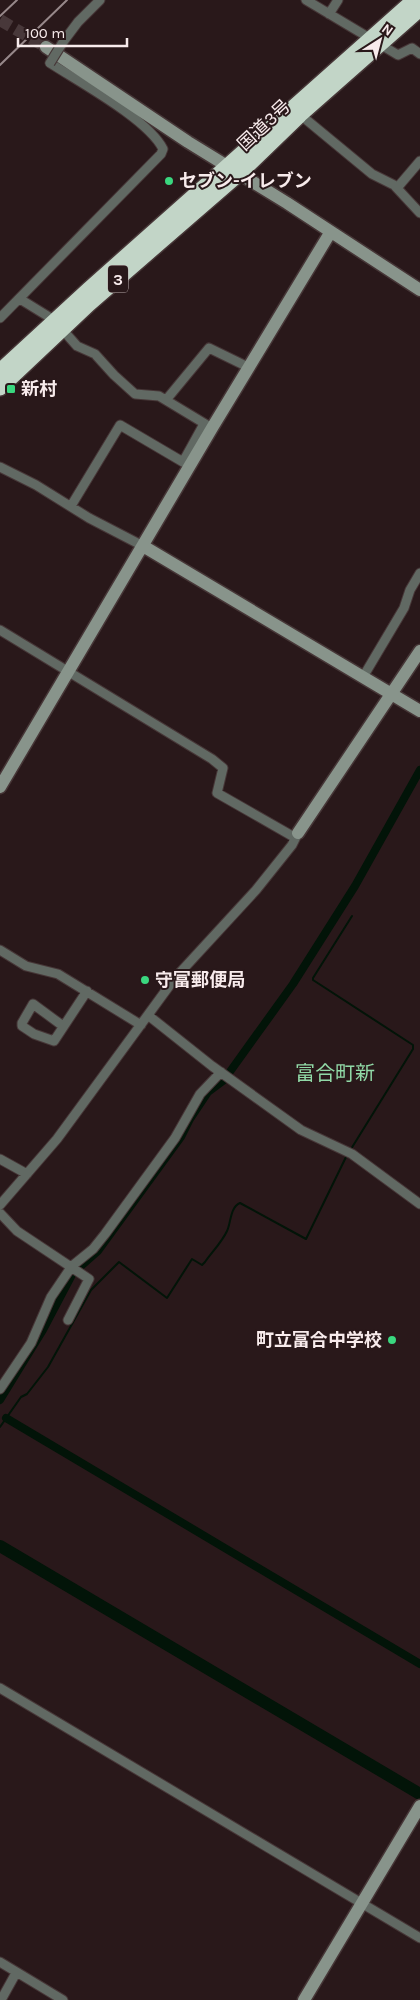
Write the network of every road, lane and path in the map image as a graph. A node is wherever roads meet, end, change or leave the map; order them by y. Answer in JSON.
{"nodes":[{"id":1,"x":100,"y":0,"type":"edge"},
{"id":2,"x":306,"y":0,"type":"edge"},
{"id":3,"x":338,"y":0,"type":"edge"},
{"id":4,"x":414,"y":0,"type":"edge"},
{"id":5,"x":420,"y":9,"type":"edge"},
{"id":6,"x":329,"y":14,"type":"junction"},
{"id":7,"x":375,"y":42,"type":"junction"},
{"id":8,"x":46,"y":47,"type":"tunnel mouth"},
{"id":9,"x":420,"y":54,"type":"edge"},
{"id":10,"x":297,"y":111,"type":"junction"},
{"id":11,"x":420,"y":161,"type":"edge"},
{"id":12,"x":234,"y":170,"type":"junction"},
{"id":13,"x":396,"y":188,"type":"junction"},
{"id":14,"x":420,"y":213,"type":"edge"},
{"id":15,"x":330,"y":233,"type":"junction"},
{"id":16,"x":420,"y":290,"type":"edge"},
{"id":17,"x":20,"y":299,"type":"junction"},
{"id":18,"x":0,"y":318,"type":"edge"},
{"id":19,"x":58,"y":325,"type":"junction"},
{"id":20,"x":248,"y":367,"type":"junction"},
{"id":21,"x":0,"y":371,"type":"edge"},
{"id":22,"x":0,"y":388,"type":"edge"},
{"id":23,"x":166,"y":400,"type":"junction"},
{"id":24,"x":208,"y":426,"type":"junction"},
{"id":25,"x":0,"y":467,"type":"edge"},
{"id":26,"x":71,"y":506,"type":"junction"},
{"id":27,"x":142,"y":546,"type":"junction"},
{"id":28,"x":420,"y":573,"type":"edge"},
{"id":29,"x":0,"y":630,"type":"edge"},
{"id":30,"x":420,"y":652,"type":"edge"},
{"id":31,"x":68,"y":671,"type":"junction"},
{"id":32,"x":363,"y":677,"type":"junction"},
{"id":33,"x":391,"y":694,"type":"junction"},
{"id":34,"x":420,"y":711,"type":"edge"},
{"id":35,"x":0,"y":787,"type":"edge"},
{"id":36,"x":296,"y":835,"type":"junction"},
{"id":37,"x":0,"y":950,"type":"edge"},
{"id":38,"x":88,"y":991,"type":"junction"},
{"id":39,"x":148,"y":1016,"type":"junction"},
{"id":40,"x":142,"y":1025,"type":"junction"},
{"id":41,"x":63,"y":1026,"type":"junction"},
{"id":42,"x":225,"y":1075,"type":"junction"},
{"id":43,"x":0,"y":1159,"type":"edge"},
{"id":44,"x":27,"y":1174,"type":"junction"},
{"id":45,"x":420,"y":1204,"type":"edge"},
{"id":46,"x":0,"y":1205,"type":"edge"},
{"id":47,"x":0,"y":1213,"type":"edge"},
{"id":48,"x":75,"y":1269,"type":"junction"},
{"id":49,"x":68,"y":1320,"type":"dead end"},
{"id":50,"x":0,"y":1389,"type":"edge"},
{"id":51,"x":0,"y":1688,"type":"edge"},
{"id":52,"x":420,"y":1806,"type":"edge"},
{"id":53,"x":362,"y":1903,"type":"junction"},
{"id":54,"x":420,"y":1938,"type":"edge"},
{"id":55,"x":0,"y":1962,"type":"edge"},
{"id":56,"x":16,"y":1973,"type":"junction"},
{"id":57,"x":1,"y":2000,"type":"edge"},
{"id":58,"x":63,"y":2000,"type":"edge"},
{"id":59,"x":304,"y":2000,"type":"edge"}],
"edges":[{"from":1,"to":17,"type":"street","bridge":true},
{"from":2,"to":6,"type":"street"},
{"from":3,"to":6,"type":"street"},
{"from":4,"to":7,"type":"highway","name":"国道3号","number":"3"},
{"from":5,"to":7,"type":"highway","name":"国道3号","number":"3"},
{"from":6,"to":7,"type":"street"},
{"from":7,"to":9,"type":"street"},
{"from":7,"to":10,"type":"highway","name":"国道3号","number":"3"},
{"from":8,"to":12,"type":"street"},
{"from":10,"to":12,"type":"highway","name":"国道3号","number":"3"},
{"from":10,"to":13,"type":"street"},
{"from":11,"to":13,"type":"street"},
{"from":12,"to":15,"type":"street"},
{"from":12,"to":19,"type":"highway","name":"国道3号","number":"3"},
{"from":13,"to":14,"type":"street"},
{"from":15,"to":16,"type":"street"},
{"from":15,"to":20,"type":"street"},
{"from":17,"to":18,"type":"street"},
{"from":17,"to":19,"type":"street"},
{"from":19,"to":21,"type":"highway","name":"国道3号","number":"3"},
{"from":19,"to":22,"type":"highway","name":"国道3号","number":"3"},
{"from":19,"to":23,"type":"street"},
{"from":20,"to":23,"type":"street"},
{"from":20,"to":24,"type":"street"},
{"from":23,"to":24,"type":"street"},
{"from":24,"to":26,"type":"street"},
{"from":24,"to":27,"type":"street"},
{"from":25,"to":26,"type":"street"},
{"from":26,"to":27,"type":"street"},
{"from":27,"to":31,"type":"street"},
{"from":27,"to":32,"type":"street"},
{"from":28,"to":32,"type":"street"},
{"from":29,"to":31,"type":"street"},
{"from":30,"to":33,"type":"street"},
{"from":31,"to":35,"type":"street"},
{"from":31,"to":36,"type":"street"},
{"from":32,"to":33,"type":"street"},
{"from":33,"to":34,"type":"street"},
{"from":33,"to":36,"type":"street"},
{"from":36,"to":39,"type":"street"},
{"from":37,"to":38,"type":"street"},
{"from":38,"to":40,"type":"street"},
{"from":38,"to":41,"type":"street"},
{"from":39,"to":40,"type":"street"},
{"from":39,"to":42,"type":"street"},
{"from":40,"to":44,"type":"street"},
{"from":41,"to":41,"type":"street"},
{"from":42,"to":45,"type":"street"},
{"from":42,"to":48,"type":"street"},
{"from":43,"to":44,"type":"street"},
{"from":44,"to":46,"type":"street"},
{"from":47,"to":48,"type":"street"},
{"from":48,"to":49,"type":"street"},
{"from":48,"to":50,"type":"street"},
{"from":51,"to":53,"type":"street"},
{"from":52,"to":53,"type":"street"},
{"from":53,"to":54,"type":"street"},
{"from":53,"to":59,"type":"street"},
{"from":55,"to":56,"type":"street"},
{"from":56,"to":57,"type":"street"},
{"from":56,"to":58,"type":"street"}]}
